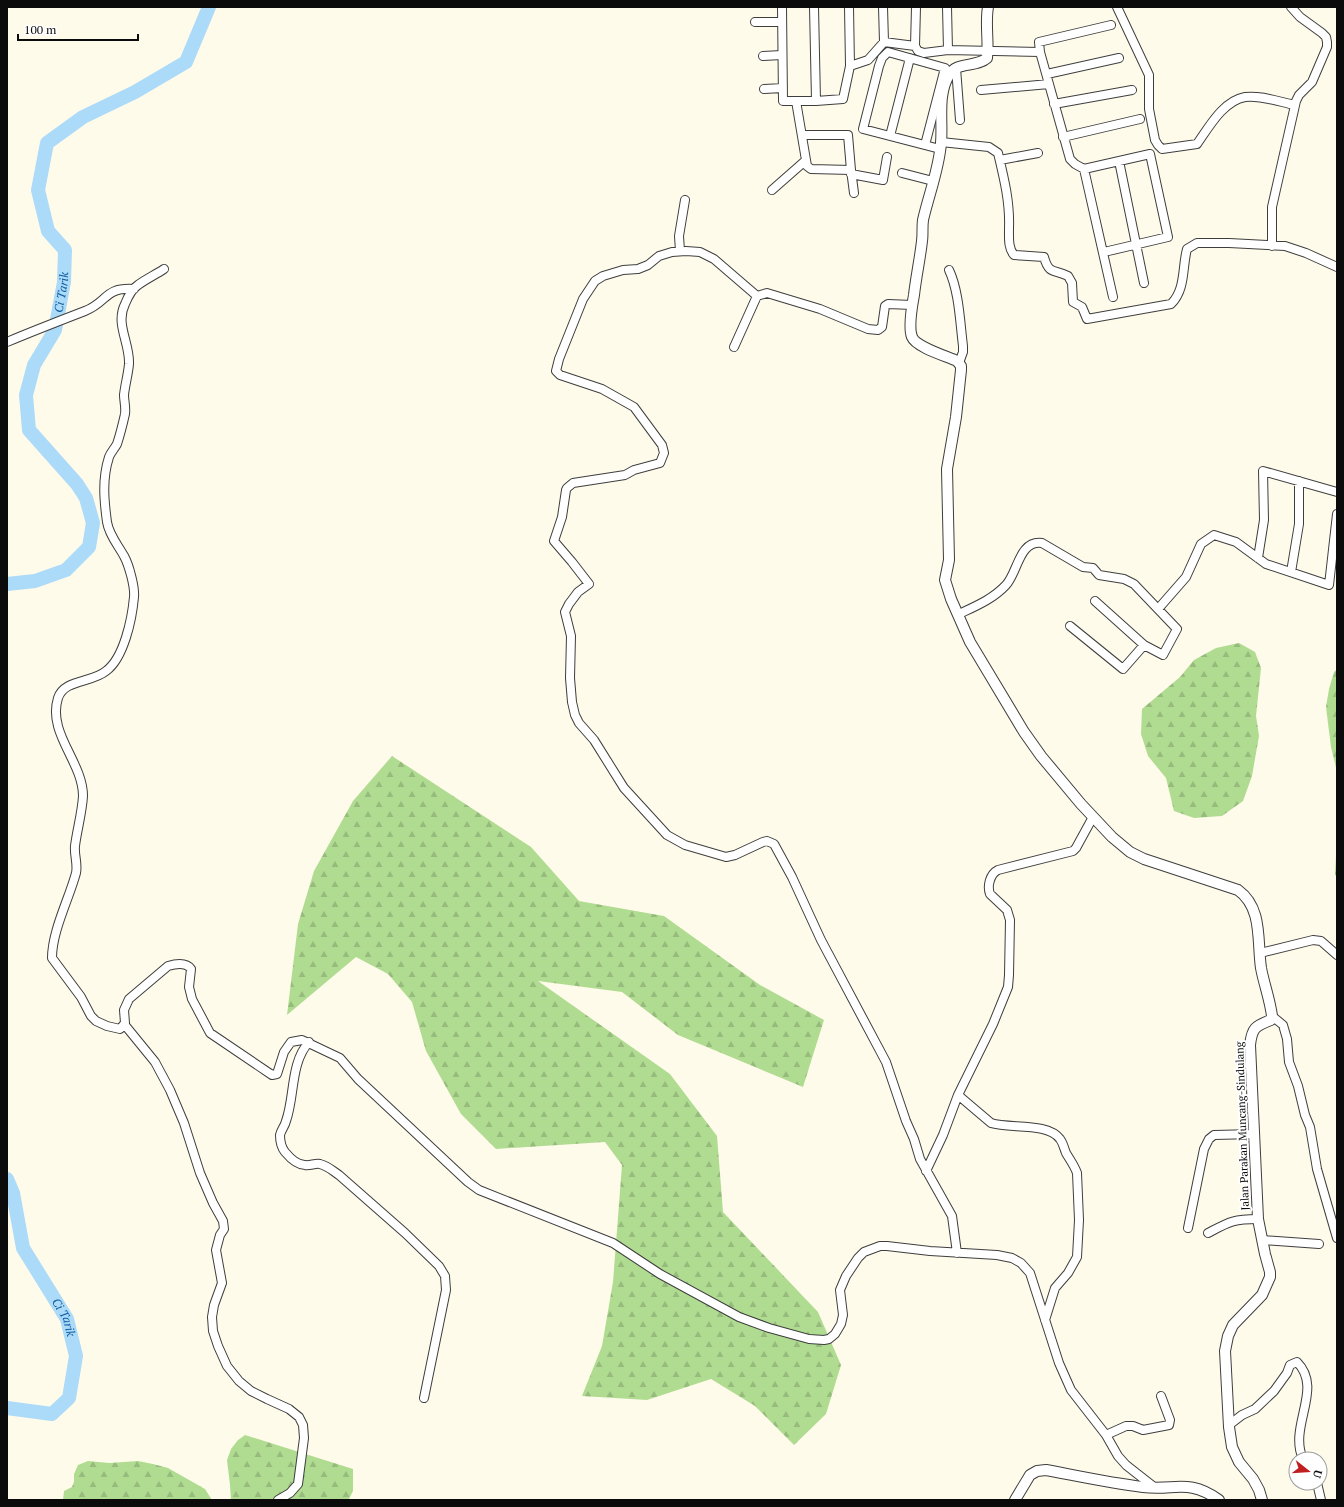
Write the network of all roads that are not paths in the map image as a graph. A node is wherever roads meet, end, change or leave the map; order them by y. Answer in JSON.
{"nodes":[{"id":1,"x":782,"y":7,"type":"edge"},
{"id":2,"x":814,"y":7,"type":"edge"},
{"id":3,"x":849,"y":7,"type":"edge"},
{"id":4,"x":883,"y":7,"type":"edge"},
{"id":5,"x":916,"y":7,"type":"edge"},
{"id":6,"x":947,"y":7,"type":"edge"},
{"id":7,"x":988,"y":7,"type":"edge"},
{"id":8,"x":1117,"y":7,"type":"edge"},
{"id":9,"x":1291,"y":7,"type":"edge"},
{"id":10,"x":755,"y":22,"type":"dead end"},
{"id":11,"x":782,"y":22,"type":"junction"},
{"id":12,"x":1111,"y":26,"type":"dead end"},
{"id":13,"x":884,"y":42,"type":"junction"},
{"id":14,"x":915,"y":46,"type":"junction"},
{"id":15,"x":948,"y":50,"type":"junction"},
{"id":16,"x":988,"y":50,"type":"junction"},
{"id":17,"x":1040,"y":52,"type":"junction"},
{"id":18,"x":782,"y":55,"type":"junction"},
{"id":19,"x":762,"y":56,"type":"dead end"},
{"id":20,"x":910,"y":58,"type":"junction"},
{"id":21,"x":1119,"y":58,"type":"dead end"},
{"id":22,"x":850,"y":66,"type":"junction"},
{"id":23,"x":956,"y":68,"type":"junction"},
{"id":24,"x":1046,"y":74,"type":"junction"},
{"id":25,"x":1049,"y":84,"type":"junction"},
{"id":26,"x":783,"y":88,"type":"junction"},
{"id":27,"x":764,"y":89,"type":"dead end"},
{"id":28,"x":981,"y":90,"type":"dead end"},
{"id":29,"x":1132,"y":90,"type":"dead end"},
{"id":30,"x":796,"y":101,"type":"junction"},
{"id":31,"x":816,"y":101,"type":"junction"},
{"id":32,"x":1054,"y":104,"type":"junction"},
{"id":33,"x":1295,"y":105,"type":"junction"},
{"id":34,"x":1140,"y":119,"type":"dead end"},
{"id":35,"x":960,"y":120,"type":"dead end"},
{"id":36,"x":802,"y":135,"type":"junction"},
{"id":37,"x":890,"y":136,"type":"junction"},
{"id":38,"x":1063,"y":137,"type":"junction"},
{"id":39,"x":925,"y":145,"type":"junction"},
{"id":40,"x":940,"y":146,"type":"junction"},
{"id":41,"x":1038,"y":153,"type":"dead end"},
{"id":42,"x":887,"y":157,"type":"dead end"},
{"id":43,"x":1000,"y":160,"type":"junction"},
{"id":44,"x":806,"y":161,"type":"junction"},
{"id":45,"x":1119,"y":161,"type":"junction"},
{"id":46,"x":1084,"y":169,"type":"junction"},
{"id":47,"x":851,"y":172,"type":"junction"},
{"id":48,"x":902,"y":173,"type":"dead end"},
{"id":49,"x":933,"y":181,"type":"junction"},
{"id":50,"x":772,"y":190,"type":"dead end"},
{"id":51,"x":854,"y":193,"type":"dead end"},
{"id":52,"x":685,"y":200,"type":"dead end"},
{"id":53,"x":1136,"y":245,"type":"junction"},
{"id":54,"x":1272,"y":246,"type":"junction"},
{"id":55,"x":680,"y":251,"type":"junction"},
{"id":56,"x":1104,"y":252,"type":"junction"},
{"id":57,"x":1337,"y":267,"type":"edge"},
{"id":58,"x":164,"y":269,"type":"dead end"},
{"id":59,"x":949,"y":270,"type":"dead end"},
{"id":60,"x":1144,"y":283,"type":"dead end"},
{"id":61,"x":134,"y":289,"type":"junction"},
{"id":62,"x":757,"y":296,"type":"junction"},
{"id":63,"x":1113,"y":297,"type":"dead end"},
{"id":64,"x":912,"y":306,"type":"junction"},
{"id":65,"x":7,"y":342,"type":"edge"},
{"id":66,"x":734,"y":347,"type":"dead end"},
{"id":67,"x":959,"y":363,"type":"junction"},
{"id":68,"x":1299,"y":481,"type":"junction"},
{"id":69,"x":1337,"y":492,"type":"edge"},
{"id":70,"x":1337,"y":514,"type":"edge"},
{"id":71,"x":1258,"y":558,"type":"junction"},
{"id":72,"x":1291,"y":572,"type":"junction"},
{"id":73,"x":1095,"y":601,"type":"dead end"},
{"id":74,"x":1158,"y":609,"type":"junction"},
{"id":75,"x":959,"y":614,"type":"junction"},
{"id":76,"x":1070,"y":626,"type":"dead end"},
{"id":77,"x":1144,"y":645,"type":"junction"},
{"id":78,"x":1093,"y":817,"type":"junction"},
{"id":79,"x":1260,"y":953,"type":"junction"},
{"id":80,"x":1337,"y":955,"type":"edge"},
{"id":81,"x":1272,"y":1016,"type":"junction"},
{"id":82,"x":124,"y":1024,"type":"junction"},
{"id":83,"x":309,"y":1042,"type":"junction"},
{"id":84,"x":958,"y":1095,"type":"junction"},
{"id":85,"x":1255,"y":1134,"type":"junction"},
{"id":86,"x":926,"y":1171,"type":"junction"},
{"id":87,"x":1258,"y":1219,"type":"junction"},
{"id":88,"x":1188,"y":1228,"type":"dead end"},
{"id":89,"x":1208,"y":1233,"type":"dead end"},
{"id":90,"x":1337,"y":1238,"type":"edge"},
{"id":91,"x":1262,"y":1240,"type":"junction"},
{"id":92,"x":1319,"y":1244,"type":"dead end"},
{"id":93,"x":957,"y":1253,"type":"junction"},
{"id":94,"x":1045,"y":1320,"type":"junction"},
{"id":95,"x":1161,"y":1396,"type":"dead end"},
{"id":96,"x":424,"y":1398,"type":"dead end"},
{"id":97,"x":1229,"y":1425,"type":"junction"},
{"id":98,"x":1106,"y":1435,"type":"junction"},
{"id":99,"x":1300,"y":1451,"type":"edge"},
{"id":100,"x":1154,"y":1487,"type":"junction"},
{"id":101,"x":1020,"y":1497,"type":"edge"},
{"id":102,"x":278,"y":1500,"type":"edge"},
{"id":103,"x":1219,"y":1500,"type":"edge"},
{"id":104,"x":1262,"y":1500,"type":"edge"}],
"edges":[{"from":1,"to":11,"type":"street"},
{"from":2,"to":31,"type":"street"},
{"from":3,"to":22,"type":"street"},
{"from":4,"to":13,"type":"street"},
{"from":5,"to":14,"type":"street"},
{"from":6,"to":15,"type":"street"},
{"from":7,"to":16,"type":"street"},
{"from":8,"to":33,"type":"street"},
{"from":9,"to":33,"type":"street"},
{"from":10,"to":11,"type":"street"},
{"from":11,"to":18,"type":"street"},
{"from":12,"to":17,"type":"street"},
{"from":13,"to":14,"type":"street"},
{"from":13,"to":22,"type":"street"},
{"from":14,"to":15,"type":"street"},
{"from":15,"to":16,"type":"street"},
{"from":16,"to":17,"type":"street"},
{"from":16,"to":23,"type":"street"},
{"from":17,"to":24,"type":"street"},
{"from":18,"to":19,"type":"street"},
{"from":18,"to":26,"type":"street"},
{"from":20,"to":37,"type":"street"},
{"from":20,"to":37,"type":"street"},
{"from":20,"to":39,"type":"street"},
{"from":21,"to":24,"type":"street"},
{"from":22,"to":31,"type":"street"},
{"from":23,"to":35,"type":"street"},
{"from":23,"to":40,"type":"street"},
{"from":24,"to":25,"type":"street"},
{"from":25,"to":28,"type":"street"},
{"from":25,"to":32,"type":"street"},
{"from":26,"to":27,"type":"street"},
{"from":26,"to":30,"type":"street"},
{"from":29,"to":32,"type":"street"},
{"from":30,"to":31,"type":"street"},
{"from":30,"to":36,"type":"street"},
{"from":32,"to":38,"type":"street"},
{"from":33,"to":54,"type":"street"},
{"from":34,"to":38,"type":"street"},
{"from":36,"to":44,"type":"street"},
{"from":36,"to":47,"type":"street"},
{"from":37,"to":39,"type":"street"},
{"from":38,"to":46,"type":"street"},
{"from":39,"to":40,"type":"street"},
{"from":40,"to":43,"type":"street"},
{"from":40,"to":49,"type":"street"},
{"from":41,"to":43,"type":"street"},
{"from":42,"to":47,"type":"street"},
{"from":43,"to":54,"type":"street"},
{"from":44,"to":47,"type":"street"},
{"from":44,"to":50,"type":"street"},
{"from":45,"to":46,"type":"street"},
{"from":45,"to":53,"type":"street"},
{"from":45,"to":53,"type":"street"},
{"from":46,"to":56,"type":"street"},
{"from":47,"to":51,"type":"street"},
{"from":48,"to":49,"type":"street"},
{"from":49,"to":64,"type":"street"},
{"from":52,"to":55,"type":"street"},
{"from":53,"to":56,"type":"street"},
{"from":53,"to":60,"type":"street"},
{"from":54,"to":57,"type":"street"},
{"from":55,"to":62,"type":"street"},
{"from":55,"to":86,"type":"street"},
{"from":56,"to":63,"type":"street"},
{"from":58,"to":61,"type":"street"},
{"from":59,"to":67,"type":"street"},
{"from":61,"to":65,"type":"street"},
{"from":61,"to":82,"type":"street"},
{"from":62,"to":64,"type":"street"},
{"from":62,"to":66,"type":"street"},
{"from":64,"to":67,"type":"street"},
{"from":67,"to":75,"type":"street"},
{"from":68,"to":69,"type":"street"},
{"from":68,"to":71,"type":"street"},
{"from":68,"to":72,"type":"street"},
{"from":70,"to":72,"type":"street"},
{"from":71,"to":72,"type":"street"},
{"from":71,"to":74,"type":"street"},
{"from":73,"to":77,"type":"street"},
{"from":74,"to":75,"type":"street"},
{"from":74,"to":77,"type":"street"},
{"from":75,"to":78,"type":"street"},
{"from":76,"to":77,"type":"street"},
{"from":78,"to":79,"type":"street"},
{"from":78,"to":84,"type":"street"},
{"from":79,"to":80,"type":"street"},
{"from":79,"to":81,"type":"street"},
{"from":81,"to":85,"type":"street","name":"Jalan Parakan Muncang-Sindulang"},
{"from":81,"to":90,"type":"street"},
{"from":82,"to":83,"type":"street"},
{"from":82,"to":102,"type":"street"},
{"from":83,"to":93,"type":"street"},
{"from":83,"to":96,"type":"street"},
{"from":84,"to":86,"type":"street"},
{"from":84,"to":94,"type":"street"},
{"from":85,"to":87,"type":"street","name":"Jalan Parakan Muncang-Sindulang"},
{"from":85,"to":88,"type":"street"},
{"from":86,"to":93,"type":"street"},
{"from":87,"to":89,"type":"street"},
{"from":87,"to":91,"type":"street","name":"Jalan Parakan Muncang-Sindulang"},
{"from":91,"to":92,"type":"street"},
{"from":91,"to":97,"type":"street","name":"Jalan Parakan Muncang-Sindulang"},
{"from":93,"to":94,"type":"street"},
{"from":94,"to":98,"type":"street"},
{"from":95,"to":98,"type":"street"},
{"from":97,"to":99,"type":"street"},
{"from":97,"to":104,"type":"street","name":"Jalan Parakan Muncang-Sindulang"},
{"from":98,"to":100,"type":"street"},
{"from":100,"to":101,"type":"street"},
{"from":100,"to":103,"type":"street"}]}
